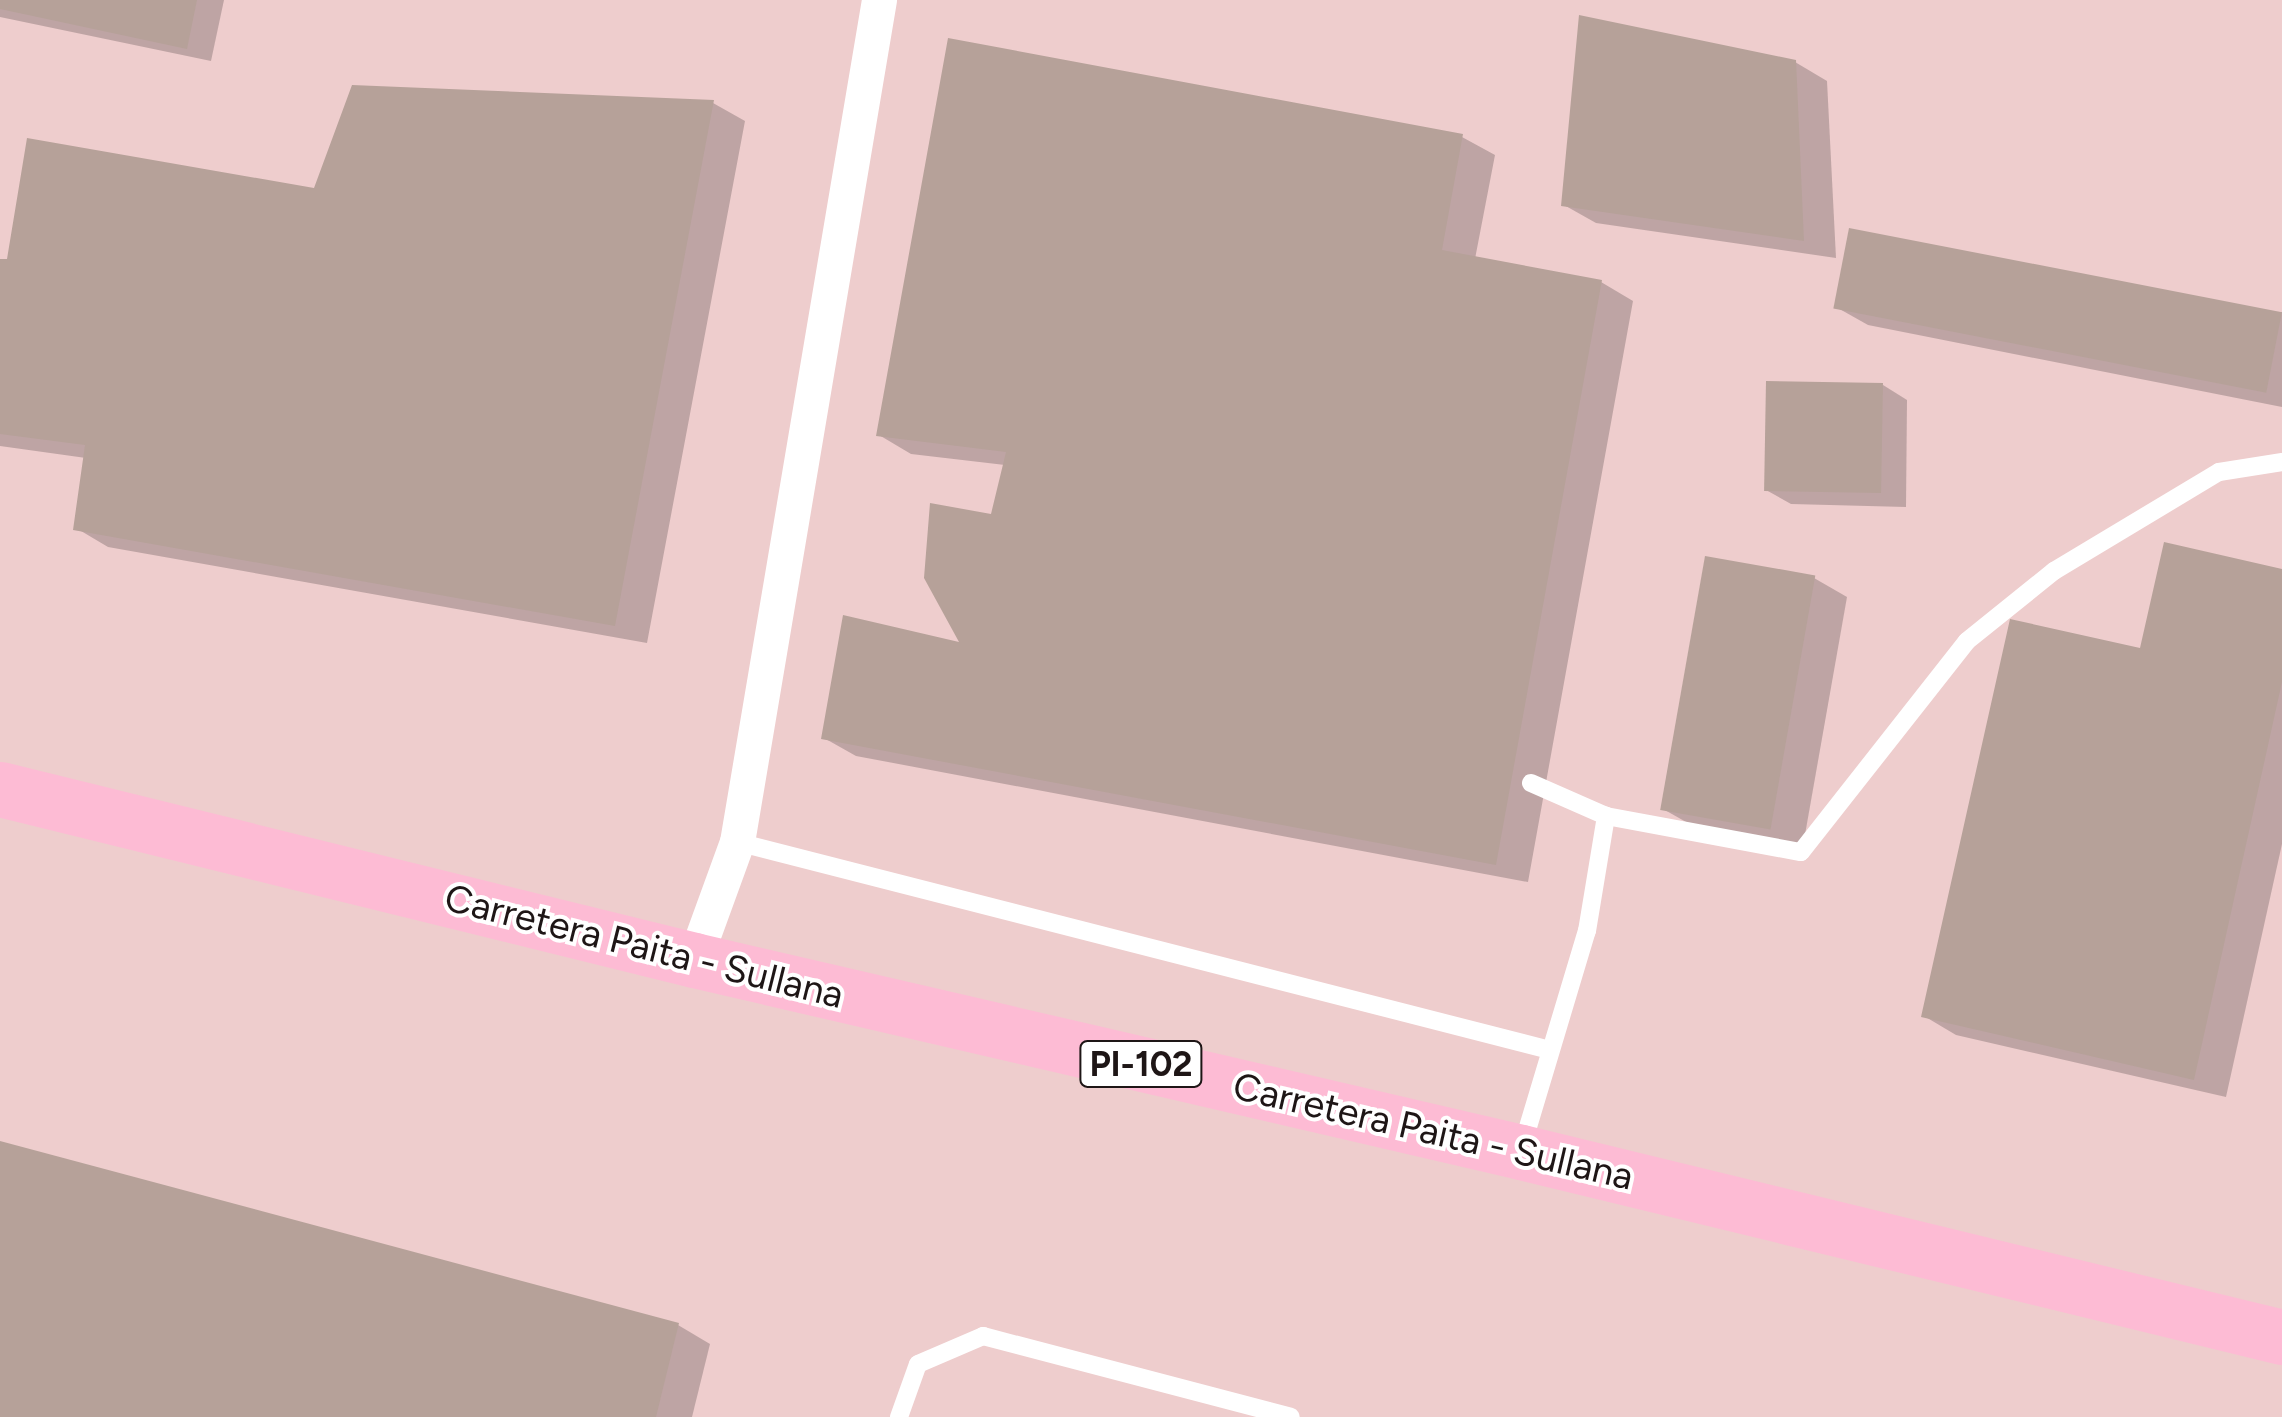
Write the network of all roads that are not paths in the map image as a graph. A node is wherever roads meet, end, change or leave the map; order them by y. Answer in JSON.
{"nodes":[{"id":1,"x":880,"y":0,"type":"edge"},
{"id":2,"x":2282,"y":462,"type":"edge"},
{"id":3,"x":1532,"y":783,"type":"dead end"},
{"id":4,"x":0,"y":789,"type":"edge"},
{"id":5,"x":1606,"y":816,"type":"junction"},
{"id":6,"x":738,"y":842,"type":"junction"},
{"id":7,"x":694,"y":960,"type":"junction"},
{"id":8,"x":1550,"y":1050,"type":"junction"},
{"id":9,"x":1521,"y":1152,"type":"junction"},
{"id":10,"x":2282,"y":1337,"type":"edge"},
{"id":11,"x":899,"y":1417,"type":"edge"},
{"id":12,"x":1291,"y":1417,"type":"edge"}],
"edges":[{"from":1,"to":6,"type":"street"},
{"from":2,"to":5,"type":"lane"},
{"from":3,"to":5,"type":"lane"},
{"from":4,"to":7,"type":"main road","name":"Carretera Paita - Sullana","number":"PI-102"},
{"from":5,"to":8,"type":"lane"},
{"from":6,"to":7,"type":"street"},
{"from":6,"to":8,"type":"lane"},
{"from":7,"to":9,"type":"main road","name":"Carretera Paita - Sullana","number":"PI-102"},
{"from":8,"to":9,"type":"lane"},
{"from":9,"to":10,"type":"main road","name":"Carretera Paita - Sullana","number":"PI-102"},
{"from":11,"to":12,"type":"lane"}]}
